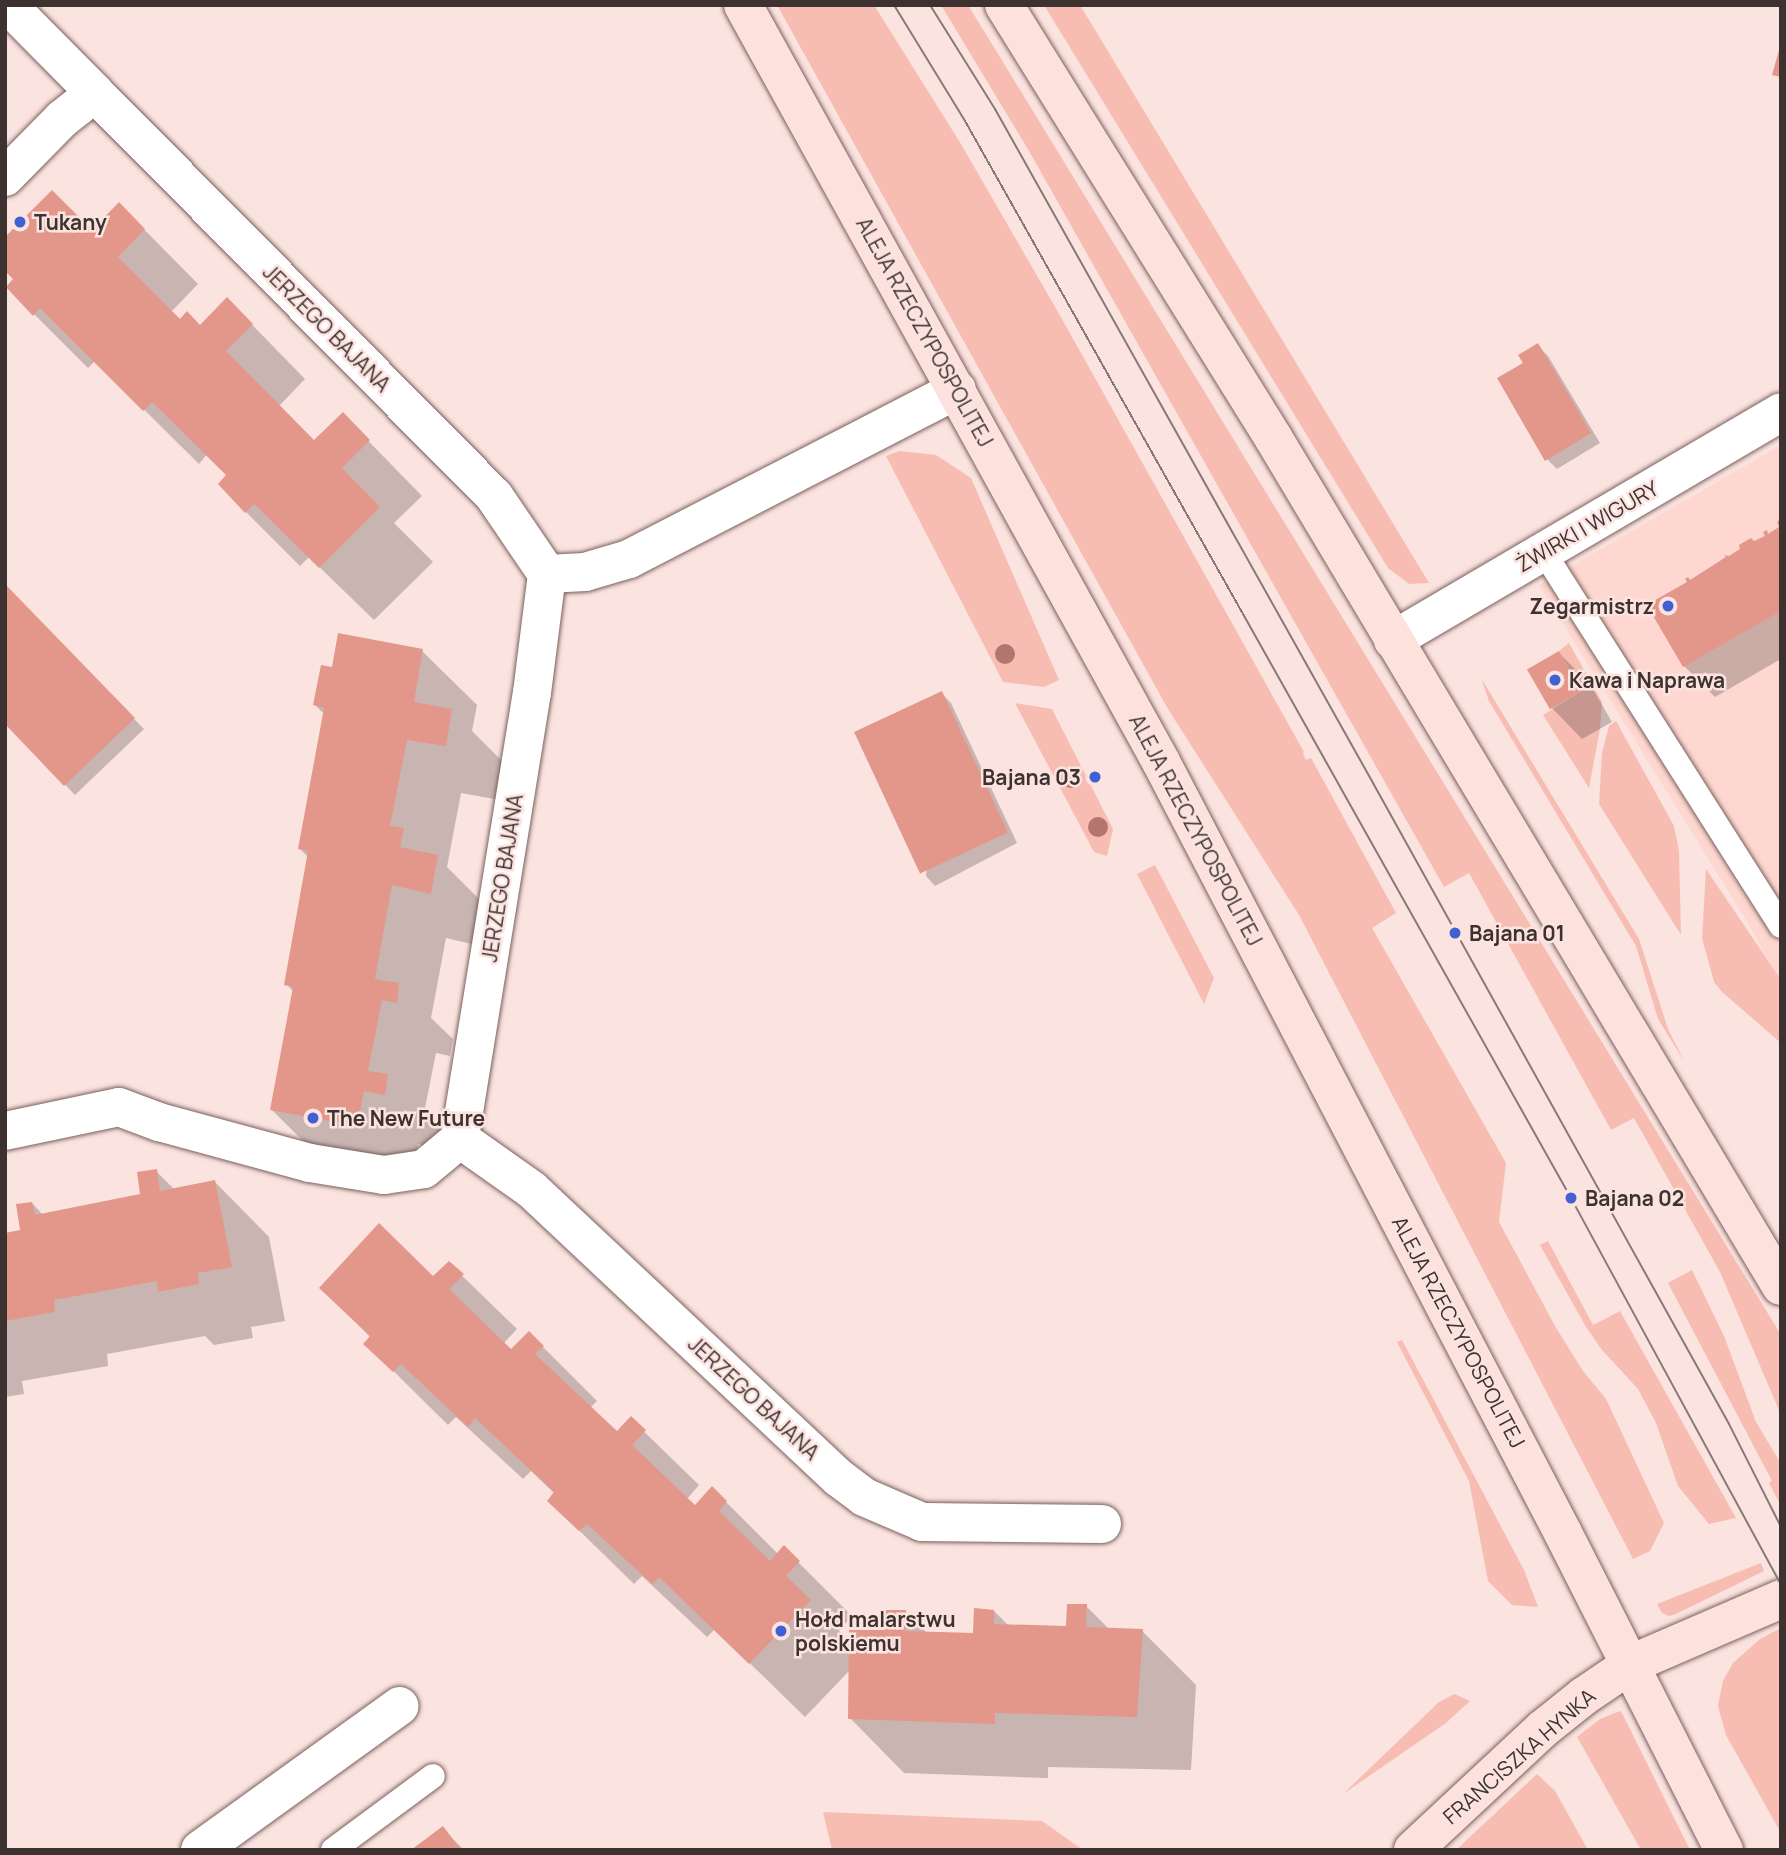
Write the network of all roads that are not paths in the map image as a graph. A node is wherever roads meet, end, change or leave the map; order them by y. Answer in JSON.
{"nodes":[{"id":1,"x":8,"y":5,"type":"edge"},
{"id":2,"x":743,"y":5,"type":"edge"},
{"id":3,"x":1004,"y":5,"type":"edge"},
{"id":4,"x":95,"y":93,"type":"junction"},
{"id":5,"x":5,"y":177,"type":"edge"},
{"id":6,"x":957,"y":390,"type":"junction"},
{"id":7,"x":1781,"y":412,"type":"edge"},
{"id":8,"x":1543,"y":551,"type":"junction"},
{"id":9,"x":547,"y":574,"type":"junction"},
{"id":10,"x":1393,"y":640,"type":"junction"},
{"id":11,"x":1781,"y":926,"type":"edge"},
{"id":12,"x":5,"y":1131,"type":"edge"},
{"id":13,"x":460,"y":1139,"type":"junction"},
{"id":14,"x":1781,"y":1286,"type":"edge"},
{"id":15,"x":1102,"y":1524,"type":"dead end"},
{"id":16,"x":1781,"y":1599,"type":"edge"},
{"id":17,"x":1631,"y":1664,"type":"junction"},
{"id":18,"x":400,"y":1706,"type":"dead end"},
{"id":19,"x":433,"y":1776,"type":"dead end"},
{"id":20,"x":200,"y":1850,"type":"edge"},
{"id":21,"x":333,"y":1850,"type":"edge"},
{"id":22,"x":1413,"y":1850,"type":"edge"},
{"id":23,"x":1724,"y":1850,"type":"edge"}],
"edges":[{"from":1,"to":4,"type":"street","name":"JERZEGO BAJANA"},
{"from":2,"to":6,"type":"main road","name":"ALEJA RZECZYPOSPOLITEJ"},
{"from":3,"to":10,"type":"main road"},
{"from":4,"to":5,"type":"street"},
{"from":4,"to":9,"type":"street","name":"JERZEGO BAJANA"},
{"from":6,"to":9,"type":"street"},
{"from":6,"to":17,"type":"main road","name":"ALEJA RZECZYPOSPOLITEJ"},
{"from":7,"to":8,"type":"street","name":"ŻWIRKI I WIGURY"},
{"from":8,"to":10,"type":"street","name":"ŻWIRKI I WIGURY"},
{"from":8,"to":11,"type":"lane"},
{"from":9,"to":13,"type":"street","name":"JERZEGO BAJANA"},
{"from":10,"to":14,"type":"main road"},
{"from":12,"to":13,"type":"street"},
{"from":13,"to":15,"type":"street","name":"JERZEGO BAJANA"},
{"from":16,"to":17,"type":"main road","name":"FRANCISZKA HYNKA"},
{"from":17,"to":22,"type":"main road","name":"FRANCISZKA HYNKA"},
{"from":17,"to":23,"type":"main road","name":"ALEJA RZECZYPOSPOLITEJ"},
{"from":18,"to":20,"type":"street"},
{"from":19,"to":21,"type":"lane"}]}
